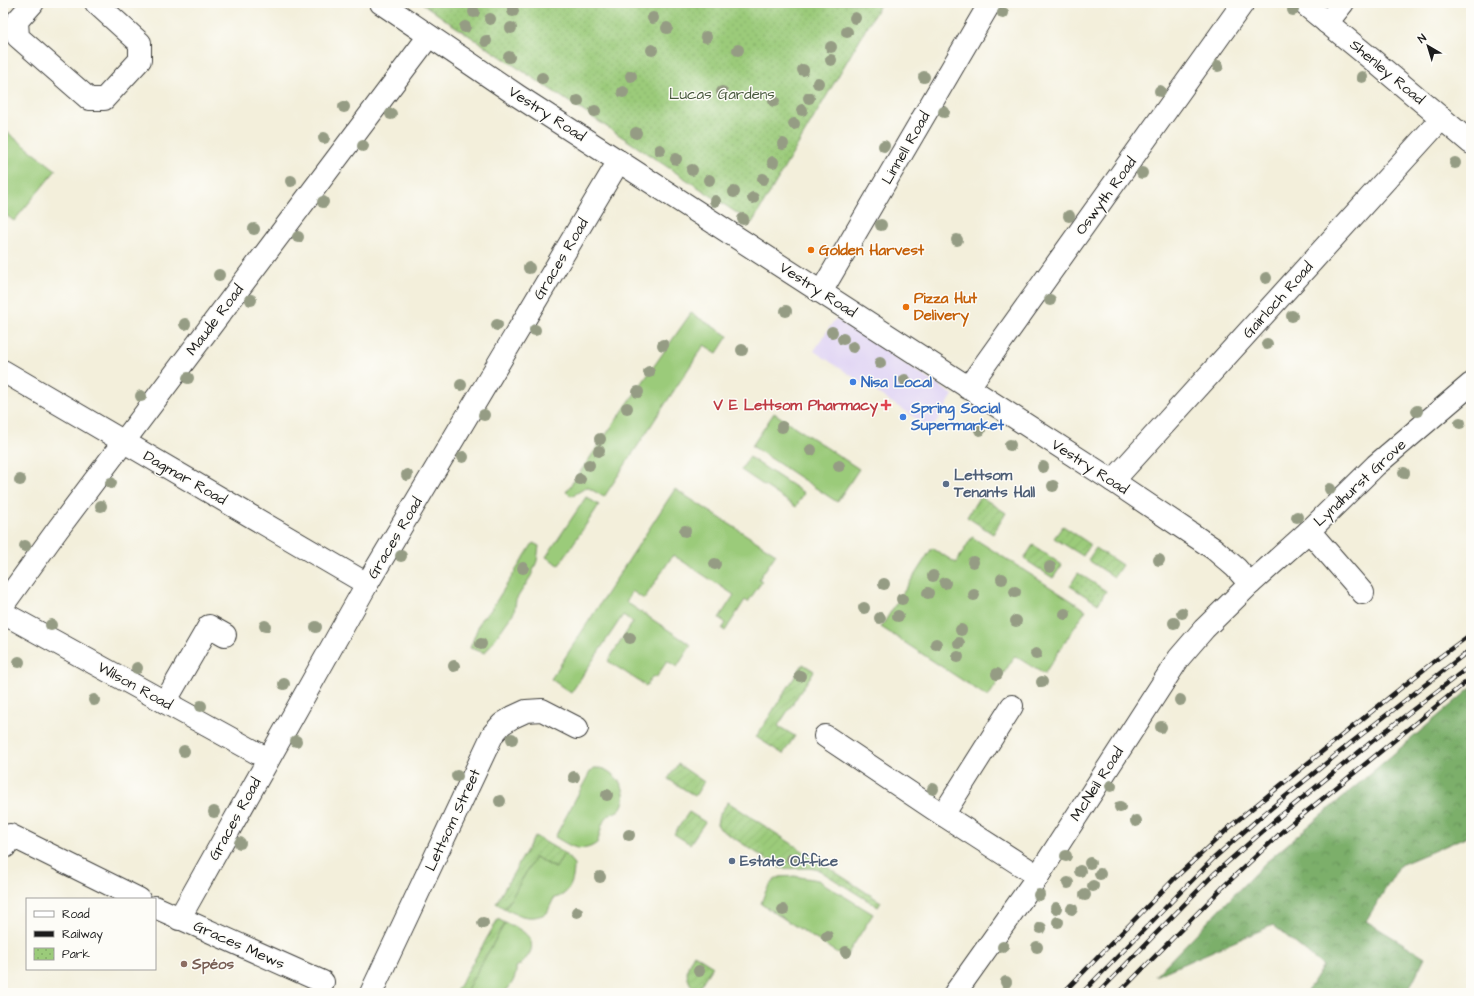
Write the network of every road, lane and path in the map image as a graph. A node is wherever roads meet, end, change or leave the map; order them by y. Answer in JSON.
{"nodes":[{"id":1,"x":33,"y":3,"type":"edge"},
{"id":2,"x":96,"y":3,"type":"edge"},
{"id":3,"x":381,"y":3,"type":"edge"},
{"id":4,"x":990,"y":3,"type":"edge"},
{"id":5,"x":1244,"y":3,"type":"edge"},
{"id":6,"x":1303,"y":3,"type":"edge"},
{"id":7,"x":1343,"y":3,"type":"edge"},
{"id":8,"x":1327,"y":23,"type":"junction"},
{"id":9,"x":429,"y":36,"type":"junction"},
{"id":10,"x":1442,"y":118,"type":"junction"},
{"id":11,"x":1471,"y":143,"type":"edge"},
{"id":12,"x":619,"y":162,"type":"junction"},
{"id":13,"x":821,"y":292,"type":"junction"},
{"id":14,"x":3,"y":371,"type":"edge"},
{"id":15,"x":1471,"y":384,"type":"edge"},
{"id":16,"x":968,"y":388,"type":"junction"},
{"id":17,"x":123,"y":442,"type":"junction"},
{"id":18,"x":1113,"y":481,"type":"junction"},
{"id":19,"x":1309,"y":531,"type":"junction"},
{"id":20,"x":367,"y":584,"type":"junction"},
{"id":21,"x":1250,"y":584,"type":"junction"},
{"id":22,"x":1363,"y":592,"type":"dead end"},
{"id":23,"x":3,"y":604,"type":"edge"},
{"id":24,"x":3,"y":613,"type":"edge"},
{"id":25,"x":225,"y":635,"type":"dead end"},
{"id":26,"x":165,"y":702,"type":"junction"},
{"id":27,"x":1012,"y":706,"type":"dead end"},
{"id":28,"x":577,"y":728,"type":"dead end"},
{"id":29,"x":825,"y":736,"type":"dead end"},
{"id":30,"x":268,"y":759,"type":"junction"},
{"id":31,"x":943,"y":815,"type":"junction"},
{"id":32,"x":5,"y":847,"type":"dead end"},
{"id":33,"x":1038,"y":876,"type":"junction"},
{"id":34,"x":137,"y":898,"type":"edge"},
{"id":35,"x":156,"y":908,"type":"edge"},
{"id":36,"x":179,"y":919,"type":"junction"},
{"id":37,"x":323,"y":982,"type":"dead end"},
{"id":38,"x":371,"y":993,"type":"edge"},
{"id":39,"x":955,"y":993,"type":"edge"}],
"edges":[{"from":1,"to":2,"type":"street"},
{"from":3,"to":9,"type":"street","name":"Vestry Road"},
{"from":4,"to":13,"type":"street","name":"Linnell Road"},
{"from":5,"to":16,"type":"street","name":"Oswyth Road"},
{"from":6,"to":8,"type":"street","name":"Shenley Road"},
{"from":7,"to":8,"type":"street"},
{"from":8,"to":10,"type":"street","name":"Shenley Road"},
{"from":9,"to":12,"type":"street","name":"Vestry Road"},
{"from":9,"to":17,"type":"street","name":"Maude Road"},
{"from":10,"to":11,"type":"street","name":"Shenley Road"},
{"from":10,"to":18,"type":"street","name":"Gairloch Road"},
{"from":12,"to":13,"type":"street","name":"Vestry Road"},
{"from":12,"to":20,"type":"street","name":"Graces Road"},
{"from":13,"to":16,"type":"street","name":"Vestry Road"},
{"from":14,"to":17,"type":"street","name":"Dagmar Road"},
{"from":15,"to":19,"type":"street","name":"Lyndhurst Grove"},
{"from":16,"to":18,"type":"street","name":"Vestry Road"},
{"from":17,"to":20,"type":"street","name":"Dagmar Road"},
{"from":17,"to":23,"type":"street","name":"Maude Road"},
{"from":18,"to":21,"type":"street","name":"Vestry Road"},
{"from":19,"to":21,"type":"street","name":"Lyndhurst Grove"},
{"from":19,"to":22,"type":"street"},
{"from":20,"to":30,"type":"street","name":"Graces Road"},
{"from":21,"to":33,"type":"street","name":"McNeil Road"},
{"from":24,"to":26,"type":"street","name":"Wilson Road"},
{"from":25,"to":26,"type":"street"},
{"from":26,"to":30,"type":"street","name":"Wilson Road"},
{"from":27,"to":31,"type":"street"},
{"from":28,"to":38,"type":"street","name":"Lettsom Street"},
{"from":29,"to":31,"type":"street"},
{"from":30,"to":36,"type":"street","name":"Graces Road"},
{"from":31,"to":33,"type":"street"},
{"from":32,"to":34,"type":"street"},
{"from":33,"to":39,"type":"street","name":"McNeil Road"},
{"from":35,"to":36,"type":"street","name":"Graces Mews"},
{"from":36,"to":37,"type":"street","name":"Graces Mews"}]}
